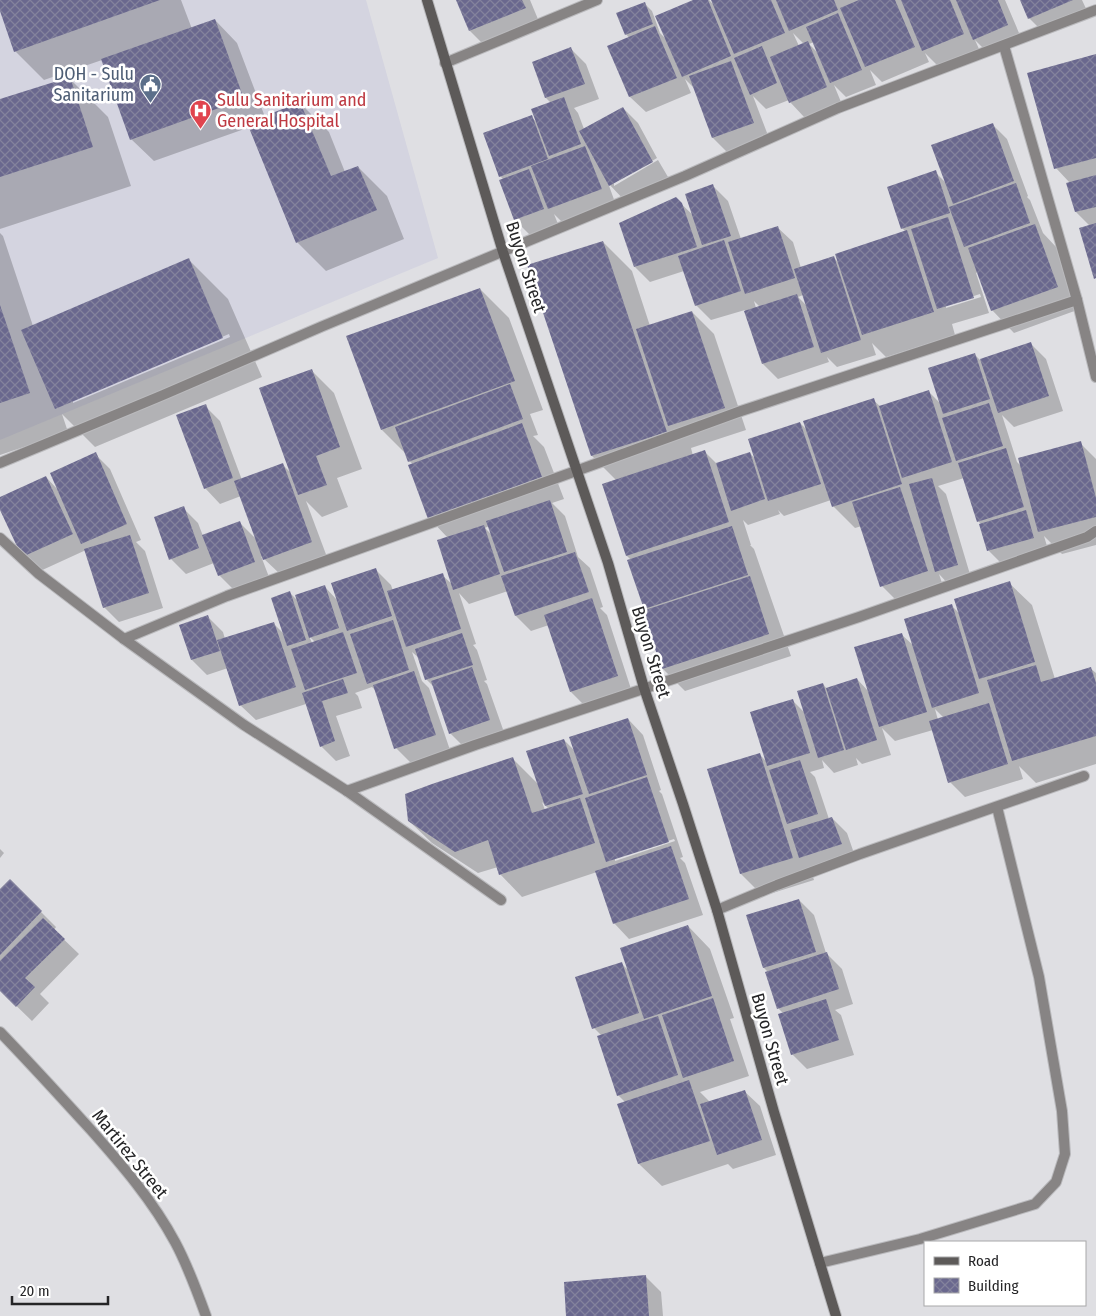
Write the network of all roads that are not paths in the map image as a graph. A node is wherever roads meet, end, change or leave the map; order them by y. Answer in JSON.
{"nodes":[{"id":1,"x":427,"y":0,"type":"edge"},
{"id":2,"x":597,"y":0,"type":"edge"},
{"id":3,"x":1096,"y":10,"type":"edge"},
{"id":4,"x":1004,"y":46,"type":"junction"},
{"id":5,"x":446,"y":62,"type":"junction"},
{"id":6,"x":503,"y":252,"type":"junction"},
{"id":7,"x":1077,"y":300,"type":"junction"},
{"id":8,"x":1096,"y":377,"type":"edge"},
{"id":9,"x":0,"y":464,"type":"edge"},
{"id":10,"x":576,"y":471,"type":"junction"},
{"id":11,"x":1096,"y":531,"type":"edge"},
{"id":12,"x":0,"y":538,"type":"edge"},
{"id":13,"x":124,"y":640,"type":"junction"},
{"id":14,"x":644,"y":688,"type":"junction"},
{"id":15,"x":1084,"y":776,"type":"dead end"},
{"id":16,"x":347,"y":791,"type":"junction"},
{"id":17,"x":997,"y":807,"type":"junction"},
{"id":18,"x":501,"y":900,"type":"dead end"},
{"id":19,"x":717,"y":910,"type":"junction"},
{"id":20,"x":0,"y":1032,"type":"edge"},
{"id":21,"x":820,"y":1263,"type":"junction"},
{"id":22,"x":206,"y":1316,"type":"edge"},
{"id":23,"x":836,"y":1316,"type":"edge"}],
"edges":[{"from":1,"to":5,"type":"main road","name":"Buyon Street"},
{"from":2,"to":5,"type":"street"},
{"from":3,"to":4,"type":"street"},
{"from":4,"to":6,"type":"street"},
{"from":4,"to":7,"type":"street"},
{"from":5,"to":6,"type":"main road","name":"Buyon Street"},
{"from":6,"to":9,"type":"street"},
{"from":6,"to":10,"type":"main road","name":"Buyon Street"},
{"from":7,"to":8,"type":"street"},
{"from":7,"to":10,"type":"street"},
{"from":10,"to":13,"type":"street"},
{"from":10,"to":14,"type":"main road","name":"Buyon Street"},
{"from":11,"to":14,"type":"street"},
{"from":12,"to":13,"type":"street"},
{"from":13,"to":16,"type":"street"},
{"from":14,"to":16,"type":"street"},
{"from":14,"to":19,"type":"main road","name":"Buyon Street"},
{"from":15,"to":17,"type":"street"},
{"from":16,"to":18,"type":"street"},
{"from":17,"to":19,"type":"street"},
{"from":17,"to":21,"type":"street"},
{"from":19,"to":21,"type":"main road","name":"Buyon Street"},
{"from":20,"to":22,"type":"street","name":"Martirez Street"},
{"from":21,"to":23,"type":"main road","name":"Buyon Street"}]}
